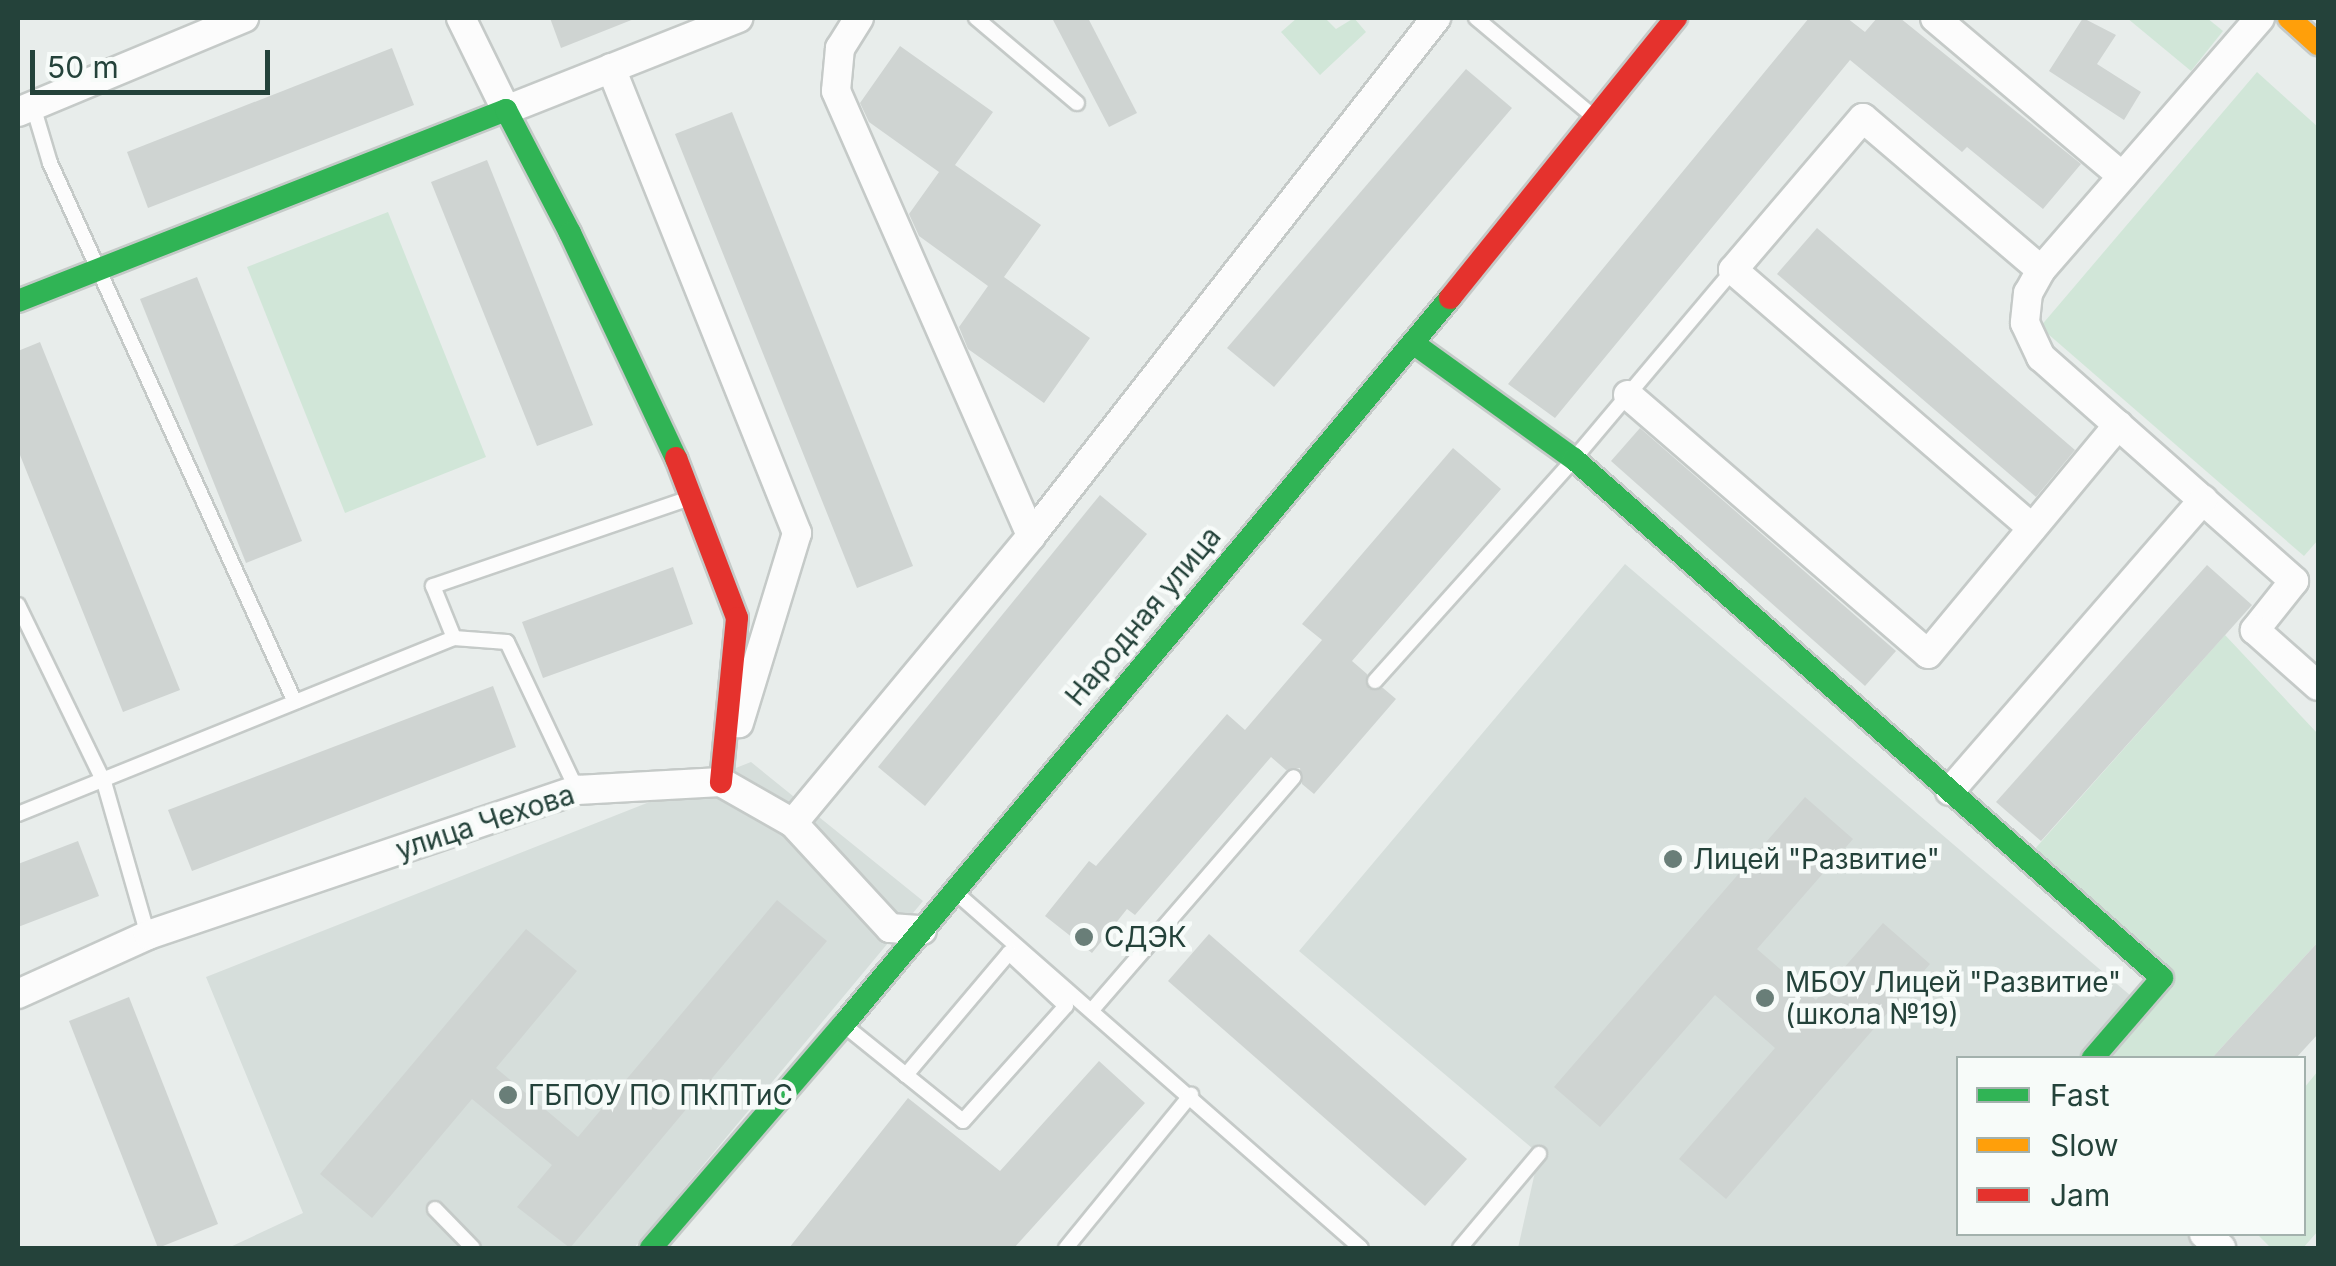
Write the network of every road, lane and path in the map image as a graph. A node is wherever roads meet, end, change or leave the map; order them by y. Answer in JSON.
{"nodes":[{"id":1,"x":244,"y":18,"type":"edge"},
{"id":2,"x":461,"y":18,"type":"edge"},
{"id":3,"x":738,"y":18,"type":"edge"},
{"id":4,"x":859,"y":18,"type":"edge"},
{"id":5,"x":976,"y":18,"type":"edge"},
{"id":6,"x":1436,"y":18,"type":"edge"},
{"id":7,"x":1476,"y":18,"type":"edge"},
{"id":8,"x":1676,"y":18,"type":"edge"},
{"id":9,"x":1935,"y":18,"type":"edge"},
{"id":10,"x":2260,"y":18,"type":"edge"},
{"id":11,"x":2288,"y":18,"type":"edge"},
{"id":12,"x":2318,"y":44,"type":"edge"},
{"id":13,"x":612,"y":68,"type":"junction"},
{"id":14,"x":1076,"y":103,"type":"dead end"},
{"id":15,"x":26,"y":109,"type":"edge"},
{"id":16,"x":506,"y":110,"type":"junction"},
{"id":17,"x":1594,"y":117,"type":"junction"},
{"id":18,"x":2122,"y":176,"type":"junction"},
{"id":19,"x":99,"y":267,"type":"junction"},
{"id":20,"x":1733,"y":270,"type":"junction"},
{"id":21,"x":2040,"y":270,"type":"junction"},
{"id":22,"x":18,"y":301,"type":"edge"},
{"id":23,"x":1413,"y":343,"type":"junction"},
{"id":24,"x":1628,"y":395,"type":"junction"},
{"id":25,"x":2118,"y":425,"type":"junction"},
{"id":26,"x":1574,"y":458,"type":"junction"},
{"id":27,"x":694,"y":497,"type":"junction"},
{"id":28,"x":2203,"y":500,"type":"junction"},
{"id":29,"x":2032,"y":528,"type":"junction"},
{"id":30,"x":1030,"y":536,"type":"junction"},
{"id":31,"x":18,"y":605,"type":"edge"},
{"id":32,"x":454,"y":638,"type":"junction"},
{"id":33,"x":1376,"y":681,"type":"dead end"},
{"id":34,"x":2318,"y":686,"type":"edge"},
{"id":35,"x":296,"y":702,"type":"junction"},
{"id":36,"x":1294,"y":777,"type":"dead end"},
{"id":37,"x":104,"y":782,"type":"junction"},
{"id":38,"x":721,"y":782,"type":"junction"},
{"id":39,"x":577,"y":790,"type":"junction"},
{"id":40,"x":1950,"y":790,"type":"junction"},
{"id":41,"x":18,"y":814,"type":"edge"},
{"id":42,"x":793,"y":823,"type":"junction"},
{"id":43,"x":954,"y":891,"type":"junction"},
{"id":44,"x":922,"y":930,"type":"junction"},
{"id":45,"x":148,"y":934,"type":"junction"},
{"id":46,"x":18,"y":994,"type":"edge"},
{"id":47,"x":1092,"y":1010,"type":"junction"},
{"id":48,"x":843,"y":1025,"type":"junction"},
{"id":49,"x":2095,"y":1056,"type":"edge"},
{"id":50,"x":906,"y":1075,"type":"junction"},
{"id":51,"x":1191,"y":1095,"type":"junction"},
{"id":52,"x":1539,"y":1154,"type":"dead end"},
{"id":53,"x":435,"y":1209,"type":"dead end"},
{"id":54,"x":473,"y":1248,"type":"edge"},
{"id":55,"x":652,"y":1248,"type":"edge"},
{"id":56,"x":1066,"y":1248,"type":"edge"},
{"id":57,"x":1362,"y":1248,"type":"edge"},
{"id":58,"x":1460,"y":1248,"type":"edge"}],
"edges":[{"from":1,"to":15,"type":"street"},
{"from":2,"to":16,"type":"street"},
{"from":3,"to":13,"type":"street"},
{"from":4,"to":30,"type":"street"},
{"from":5,"to":14,"type":"lane"},
{"from":6,"to":30,"type":"street"},
{"from":7,"to":17,"type":"lane"},
{"from":8,"to":17,"type":"street","name":"Народная улица"},
{"from":9,"to":18,"type":"street"},
{"from":10,"to":18,"type":"street"},
{"from":11,"to":12,"type":"street"},
{"from":13,"to":16,"type":"street"},
{"from":13,"to":38,"type":"street"},
{"from":15,"to":19,"type":"lane"},
{"from":16,"to":19,"type":"street"},
{"from":16,"to":27,"type":"street"},
{"from":17,"to":23,"type":"street","name":"Народная улица"},
{"from":18,"to":21,"type":"street"},
{"from":19,"to":22,"type":"street"},
{"from":19,"to":35,"type":"lane"},
{"from":20,"to":21,"type":"street"},
{"from":20,"to":24,"type":"lane"},
{"from":20,"to":29,"type":"street"},
{"from":21,"to":25,"type":"street"},
{"from":23,"to":26,"type":"street"},
{"from":23,"to":43,"type":"street","name":"Народная улица"},
{"from":24,"to":26,"type":"lane"},
{"from":24,"to":29,"type":"street"},
{"from":25,"to":28,"type":"street"},
{"from":25,"to":29,"type":"street"},
{"from":26,"to":33,"type":"lane"},
{"from":26,"to":40,"type":"street"},
{"from":27,"to":32,"type":"lane"},
{"from":27,"to":38,"type":"street"},
{"from":28,"to":34,"type":"street"},
{"from":28,"to":40,"type":"street"},
{"from":30,"to":42,"type":"street"},
{"from":31,"to":37,"type":"lane"},
{"from":32,"to":35,"type":"lane"},
{"from":32,"to":39,"type":"lane"},
{"from":35,"to":37,"type":"lane"},
{"from":36,"to":47,"type":"lane"},
{"from":37,"to":41,"type":"lane"},
{"from":37,"to":45,"type":"lane"},
{"from":38,"to":39,"type":"street","name":"улица Чехова"},
{"from":38,"to":42,"type":"street"},
{"from":39,"to":45,"type":"street","name":"улица Чехова"},
{"from":40,"to":49,"type":"street"},
{"from":42,"to":44,"type":"street"},
{"from":43,"to":44,"type":"street","name":"Народная улица"},
{"from":43,"to":47,"type":"lane"},
{"from":44,"to":48,"type":"street","name":"Народная улица"},
{"from":45,"to":46,"type":"street","name":"улица Чехова"},
{"from":47,"to":51,"type":"lane"},
{"from":48,"to":50,"type":"lane"},
{"from":48,"to":55,"type":"street","name":"Народная улица"},
{"from":50,"to":50,"type":"lane"},
{"from":51,"to":56,"type":"lane"},
{"from":51,"to":57,"type":"lane"},
{"from":52,"to":58,"type":"lane"},
{"from":53,"to":54,"type":"lane"}]}
